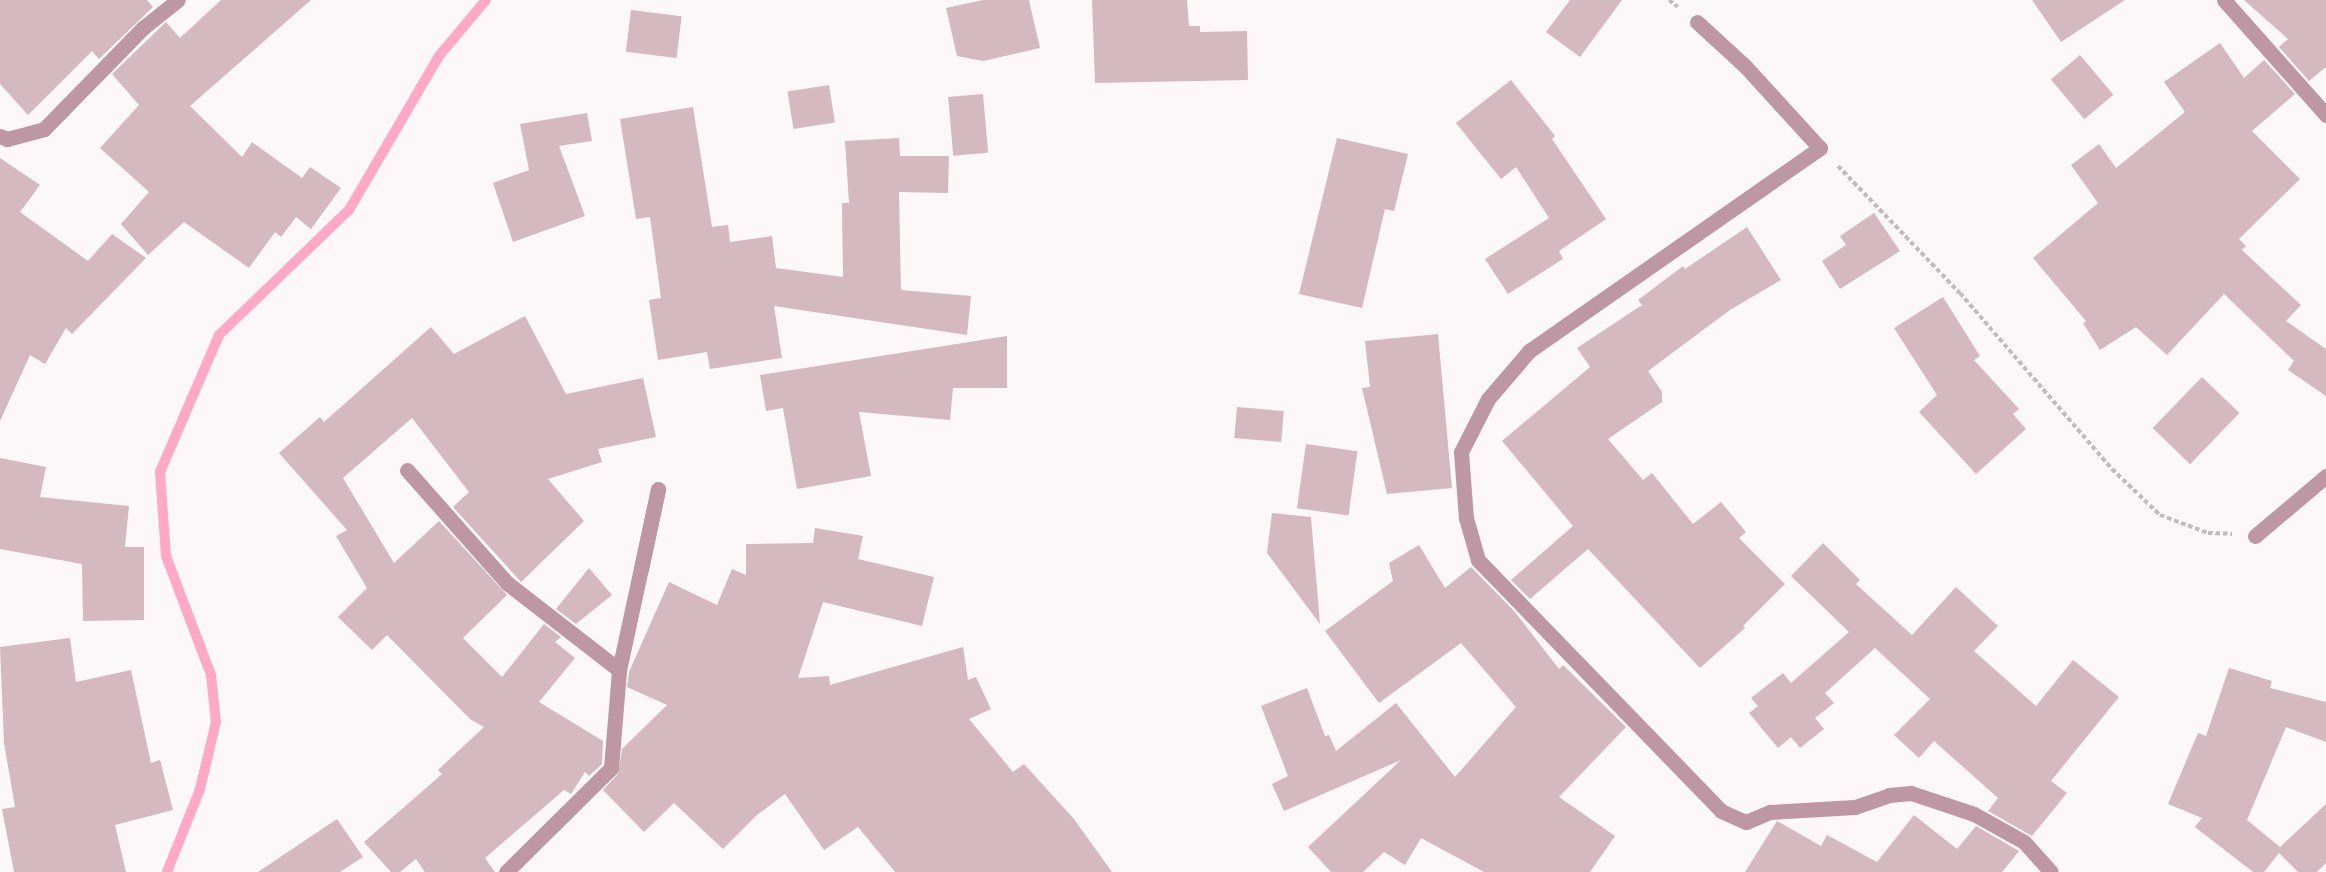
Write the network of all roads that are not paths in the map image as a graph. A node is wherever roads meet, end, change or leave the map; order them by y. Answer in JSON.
{"nodes":[{"id":1,"x":178,"y":0,"type":"edge"},
{"id":2,"x":2224,"y":0,"type":"edge"},
{"id":3,"x":1697,"y":22,"type":"dead end"},
{"id":4,"x":2326,"y":115,"type":"edge"},
{"id":5,"x":0,"y":136,"type":"edge"},
{"id":6,"x":407,"y":470,"type":"dead end"},
{"id":7,"x":2326,"y":476,"type":"edge"},
{"id":8,"x":2255,"y":536,"type":"road end"},
{"id":9,"x":641,"y":570,"type":"dead end"},
{"id":10,"x":619,"y":670,"type":"junction"},
{"id":11,"x":506,"y":872,"type":"edge"},
{"id":12,"x":2051,"y":872,"type":"edge"}],
"edges":[{"from":1,"to":5,"type":"street"},
{"from":2,"to":4,"type":"street"},
{"from":3,"to":12,"type":"street"},
{"from":6,"to":10,"type":"street"},
{"from":7,"to":8,"type":"street"},
{"from":9,"to":10,"type":"street"},
{"from":10,"to":11,"type":"street"}]}
